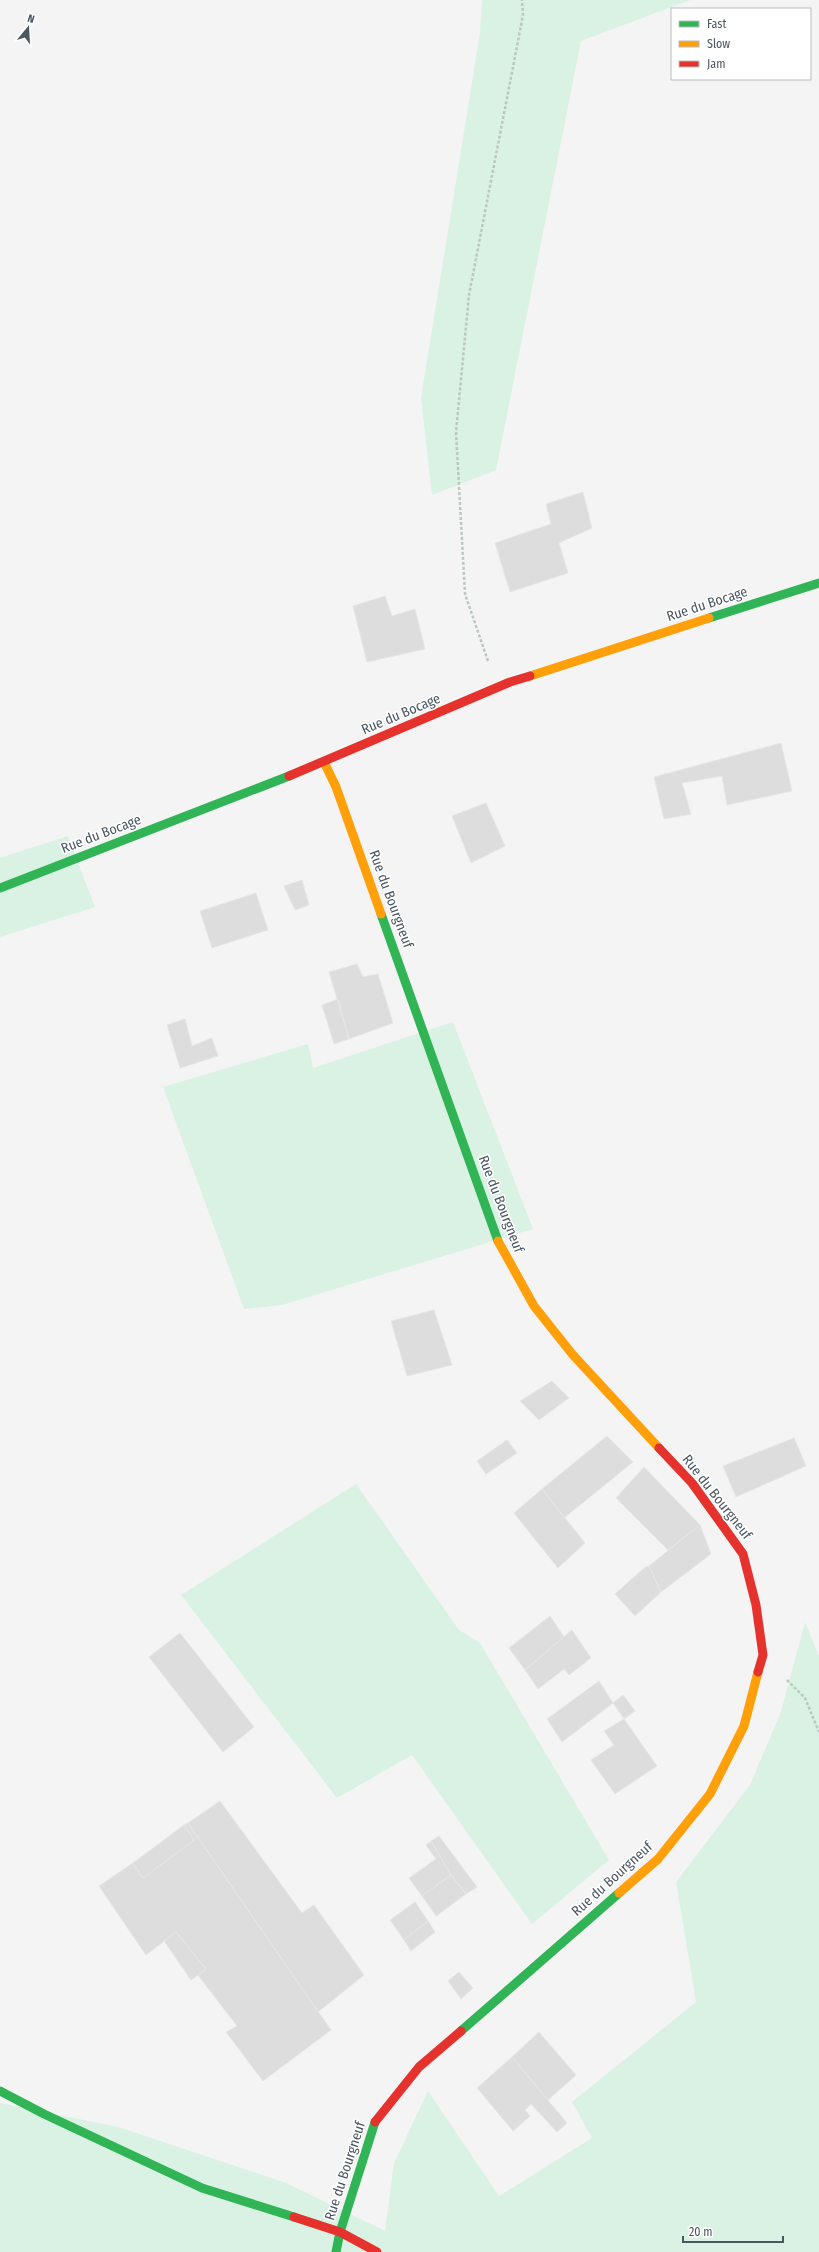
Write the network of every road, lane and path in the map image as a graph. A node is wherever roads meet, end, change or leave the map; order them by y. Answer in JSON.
{"nodes":[{"id":1,"x":522,"y":0,"type":"edge"},
{"id":2,"x":819,"y":582,"type":"edge"},
{"id":3,"x":497,"y":688,"type":"junction"},
{"id":4,"x":324,"y":762,"type":"junction"},
{"id":5,"x":0,"y":888,"type":"edge"},
{"id":6,"x":763,"y":1655,"type":"junction"},
{"id":7,"x":819,"y":1732,"type":"edge"},
{"id":8,"x":0,"y":2091,"type":"edge"},
{"id":9,"x":340,"y":2232,"type":"junction"},
{"id":10,"x":336,"y":2252,"type":"edge"},
{"id":11,"x":377,"y":2252,"type":"edge"}],
"edges":[{"from":1,"to":3,"type":"path"},
{"from":2,"to":3,"type":"street","name":"Rue du Bocage"},
{"from":3,"to":4,"type":"street","name":"Rue du Bocage"},
{"from":4,"to":5,"type":"street","name":"Rue du Bocage"},
{"from":4,"to":6,"type":"street","name":"Rue du Bourgneuf"},
{"from":6,"to":7,"type":"path"},
{"from":6,"to":9,"type":"street","name":"Rue du Bourgneuf"},
{"from":8,"to":9,"type":"street"},
{"from":9,"to":10,"type":"street","name":"Rue du Bourgneuf"},
{"from":9,"to":11,"type":"street"}]}
